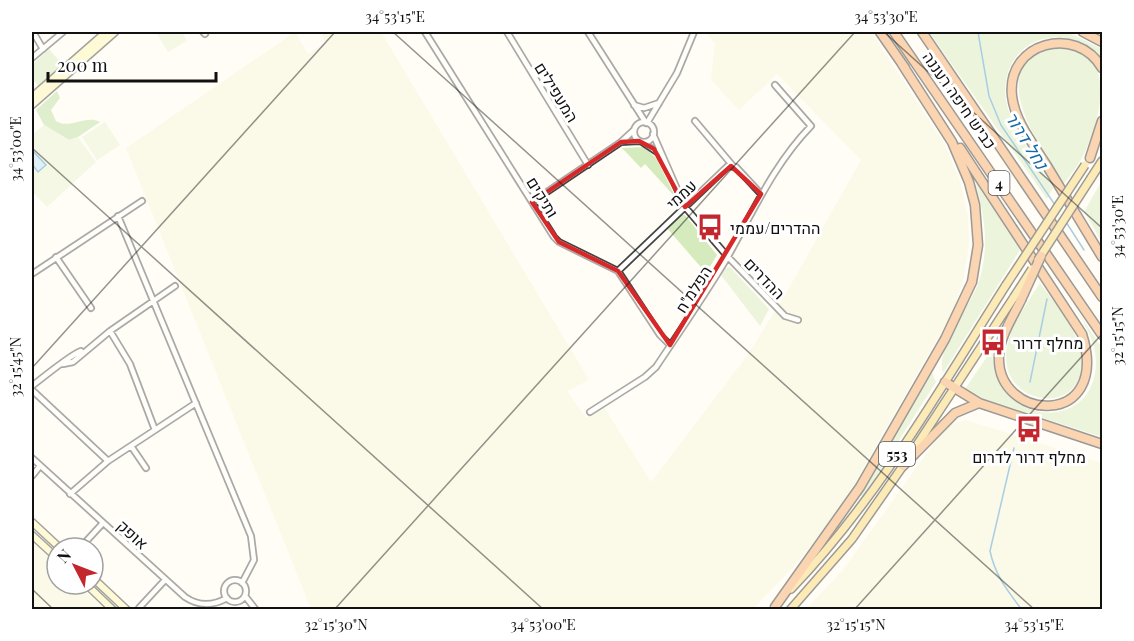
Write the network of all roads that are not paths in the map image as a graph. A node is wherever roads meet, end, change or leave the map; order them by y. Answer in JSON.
{"nodes":[{"id":1,"x":33,"y":32,"type":"edge"},
{"id":2,"x":63,"y":32,"type":"edge"},
{"id":3,"x":106,"y":32,"type":"edge"},
{"id":4,"x":115,"y":32,"type":"edge"},
{"id":5,"x":425,"y":32,"type":"edge"},
{"id":6,"x":507,"y":32,"type":"edge"},
{"id":7,"x":588,"y":32,"type":"edge"},
{"id":8,"x":694,"y":32,"type":"edge"},
{"id":9,"x":879,"y":32,"type":"edge"},
{"id":10,"x":894,"y":32,"type":"edge"},
{"id":11,"x":922,"y":32,"type":"edge"},
{"id":12,"x":1083,"y":32,"type":"edge"},
{"id":13,"x":1102,"y":42,"type":"edge"},
{"id":14,"x":43,"y":49,"type":"junction"},
{"id":15,"x":32,"y":58,"type":"edge"},
{"id":16,"x":902,"y":64,"type":"junction"},
{"id":17,"x":1102,"y":68,"type":"edge"},
{"id":18,"x":775,"y":85,"type":"dead end"},
{"id":19,"x":32,"y":97,"type":"edge"},
{"id":20,"x":659,"y":104,"type":"junction"},
{"id":21,"x":32,"y":105,"type":"edge"},
{"id":22,"x":633,"y":105,"type":"junction"},
{"id":23,"x":695,"y":121,"type":"dead end"},
{"id":24,"x":1102,"y":121,"type":"edge"},
{"id":25,"x":647,"y":123,"type":"junction"},
{"id":26,"x":636,"y":127,"type":"junction"},
{"id":27,"x":653,"y":134,"type":"junction"},
{"id":28,"x":1102,"y":138,"type":"edge"},
{"id":29,"x":641,"y":141,"type":"junction"},
{"id":30,"x":621,"y":142,"type":"junction"},
{"id":31,"x":661,"y":156,"type":"junction"},
{"id":32,"x":1087,"y":161,"type":"junction"},
{"id":33,"x":1102,"y":161,"type":"edge"},
{"id":34,"x":588,"y":165,"type":"junction"},
{"id":35,"x":733,"y":166,"type":"junction"},
{"id":36,"x":761,"y":194,"type":"junction"},
{"id":37,"x":142,"y":201,"type":"dead end"},
{"id":38,"x":532,"y":202,"type":"junction"},
{"id":39,"x":685,"y":207,"type":"junction"},
{"id":40,"x":118,"y":216,"type":"junction"},
{"id":41,"x":1041,"y":256,"type":"joint"},
{"id":42,"x":56,"y":257,"type":"junction"},
{"id":43,"x":728,"y":257,"type":"junction"},
{"id":44,"x":1102,"y":257,"type":"edge"},
{"id":45,"x":618,"y":271,"type":"junction"},
{"id":46,"x":32,"y":274,"type":"edge"},
{"id":47,"x":175,"y":286,"type":"dead end"},
{"id":48,"x":1102,"y":297,"type":"edge"},
{"id":49,"x":1017,"y":298,"type":"junction"},
{"id":50,"x":154,"y":300,"type":"junction"},
{"id":51,"x":90,"y":308,"type":"dead end"},
{"id":52,"x":798,"y":320,"type":"dead end"},
{"id":53,"x":110,"y":331,"type":"junction"},
{"id":54,"x":1102,"y":335,"type":"edge"},
{"id":55,"x":670,"y":345,"type":"junction"},
{"id":56,"x":945,"y":382,"type":"junction"},
{"id":57,"x":32,"y":385,"type":"edge"},
{"id":58,"x":955,"y":390,"type":"junction"},
{"id":59,"x":196,"y":403,"type":"junction"},
{"id":60,"x":979,"y":403,"type":"junction"},
{"id":61,"x":590,"y":412,"type":"dead end"},
{"id":62,"x":155,"y":430,"type":"junction"},
{"id":63,"x":1102,"y":444,"type":"edge"},
{"id":64,"x":131,"y":446,"type":"junction"},
{"id":65,"x":32,"y":458,"type":"edge"},
{"id":66,"x":108,"y":461,"type":"junction"},
{"id":67,"x":40,"y":466,"type":"junction"},
{"id":68,"x":903,"y":466,"type":"junction"},
{"id":69,"x":146,"y":468,"type":"dead end"},
{"id":70,"x":32,"y":476,"type":"edge"},
{"id":71,"x":70,"y":494,"type":"junction"},
{"id":72,"x":32,"y":522,"type":"edge"},
{"id":73,"x":103,"y":523,"type":"junction"},
{"id":74,"x":32,"y":535,"type":"edge"},
{"id":75,"x":47,"y":536,"type":"edge"},
{"id":76,"x":91,"y":536,"type":"edge"},
{"id":77,"x":45,"y":547,"type":"edge"},
{"id":78,"x":165,"y":580,"type":"junction"},
{"id":79,"x":242,"y":583,"type":"junction"},
{"id":80,"x":105,"y":589,"type":"edge"},
{"id":81,"x":99,"y":596,"type":"edge"},
{"id":82,"x":245,"y":596,"type":"junction"},
{"id":83,"x":227,"y":598,"type":"junction"},
{"id":84,"x":240,"y":601,"type":"junction"},
{"id":85,"x":196,"y":603,"type":"junction"},
{"id":86,"x":139,"y":608,"type":"dead end"},
{"id":87,"x":773,"y":608,"type":"edge"},
{"id":88,"x":113,"y":609,"type":"edge"},
{"id":89,"x":127,"y":609,"type":"edge"},
{"id":90,"x":193,"y":609,"type":"edge"},
{"id":91,"x":255,"y":609,"type":"edge"},
{"id":92,"x":790,"y":609,"type":"edge"}],
"edges":[{"from":1,"to":14,"type":"street"},
{"from":2,"to":14,"type":"street"},
{"from":3,"to":19,"type":"street"},
{"from":4,"to":21,"type":"street"},
{"from":5,"to":38,"type":"street","name":"ותיקים"},
{"from":6,"to":34,"type":"street","name":"המעפילים"},
{"from":7,"to":22,"type":"street"},
{"from":8,"to":20,"type":"street"},
{"from":9,"to":16,"type":"highway"},
{"from":10,"to":54,"type":"highway","name":"כביש חיפה רעננה","number":"4"},
{"from":11,"to":48,"type":"highway","name":"כביש חיפה רעננה","number":"4"},
{"from":12,"to":13,"type":"highway"},
{"from":14,"to":15,"type":"street"},
{"from":16,"to":49,"type":"highway"},
{"from":16,"to":87,"type":"highway"},
{"from":17,"to":44,"type":"highway"},
{"from":18,"to":36,"type":"street","name":"הפלמ\"ח"},
{"from":20,"to":22,"type":"street"},
{"from":20,"to":25,"type":"street"},
{"from":22,"to":25,"type":"street"},
{"from":22,"to":26,"type":"street"},
{"from":23,"to":35,"type":"street"},
{"from":24,"to":32,"type":"highway"},
{"from":25,"to":26,"type":"street"},
{"from":25,"to":27,"type":"street"},
{"from":26,"to":29,"type":"street"},
{"from":26,"to":30,"type":"street"},
{"from":27,"to":29,"type":"street"},
{"from":27,"to":31,"type":"street","name":"ההדרים"},
{"from":28,"to":32,"type":"main road","number":"553"},
{"from":29,"to":30,"type":"street"},
{"from":29,"to":31,"type":"street","name":"ההדרים"},
{"from":30,"to":34,"type":"street"},
{"from":31,"to":39,"type":"street","name":"ההדרים"},
{"from":32,"to":56,"type":"main road","number":"553","bridge":true},
{"from":33,"to":41,"type":"main road","bridge":true},
{"from":34,"to":38,"type":"street"},
{"from":35,"to":36,"type":"street"},
{"from":35,"to":39,"type":"street","name":"עממי"},
{"from":36,"to":43,"type":"street","name":"הפלמ\"ח"},
{"from":37,"to":40,"type":"street"},
{"from":38,"to":45,"type":"street","name":"ותיקים"},
{"from":39,"to":43,"type":"street","name":"ההדרים"},
{"from":39,"to":45,"type":"street","name":"עממי"},
{"from":40,"to":42,"type":"street"},
{"from":40,"to":50,"type":"street"},
{"from":41,"to":49,"type":"highway","bridge":true},
{"from":42,"to":46,"type":"street"},
{"from":42,"to":51,"type":"street"},
{"from":43,"to":52,"type":"street","name":"ההדרים"},
{"from":43,"to":55,"type":"street","name":"הפלמ\"ח"},
{"from":45,"to":55,"type":"street"},
{"from":47,"to":50,"type":"street"},
{"from":49,"to":58,"type":"main road","number":"553"},
{"from":50,"to":53,"type":"street"},
{"from":50,"to":59,"type":"street"},
{"from":53,"to":57,"type":"street"},
{"from":53,"to":62,"type":"street"},
{"from":55,"to":61,"type":"street","name":"הפלמ\"ח"},
{"from":56,"to":58,"type":"highway"},
{"from":56,"to":87,"type":"main road","number":"553"},
{"from":57,"to":66,"type":"street"},
{"from":58,"to":60,"type":"highway"},
{"from":58,"to":68,"type":"main road","number":"553"},
{"from":59,"to":62,"type":"street"},
{"from":59,"to":79,"type":"street"},
{"from":60,"to":63,"type":"highway"},
{"from":60,"to":68,"type":"highway"},
{"from":62,"to":64,"type":"street"},
{"from":64,"to":66,"type":"street"},
{"from":64,"to":69,"type":"street"},
{"from":65,"to":67,"type":"street","name":"אופק"},
{"from":66,"to":71,"type":"street"},
{"from":67,"to":70,"type":"street"},
{"from":67,"to":71,"type":"street","name":"אופק"},
{"from":68,"to":92,"type":"main road","number":"553"},
{"from":71,"to":73,"type":"street","name":"אופק"},
{"from":72,"to":75,"type":"street"},
{"from":73,"to":76,"type":"street"},
{"from":73,"to":78,"type":"street","name":"אופק"},
{"from":74,"to":77,"type":"street"},
{"from":78,"to":85,"type":"street","name":"אופק"},
{"from":78,"to":86,"type":"street"},
{"from":79,"to":82,"type":"street"},
{"from":79,"to":83,"type":"street"},
{"from":80,"to":89,"type":"street"},
{"from":81,"to":88,"type":"street"},
{"from":82,"to":84,"type":"street"},
{"from":82,"to":91,"type":"street"},
{"from":83,"to":84,"type":"street"},
{"from":83,"to":85,"type":"street"},
{"from":84,"to":91,"type":"street"},
{"from":85,"to":90,"type":"street"}]}
